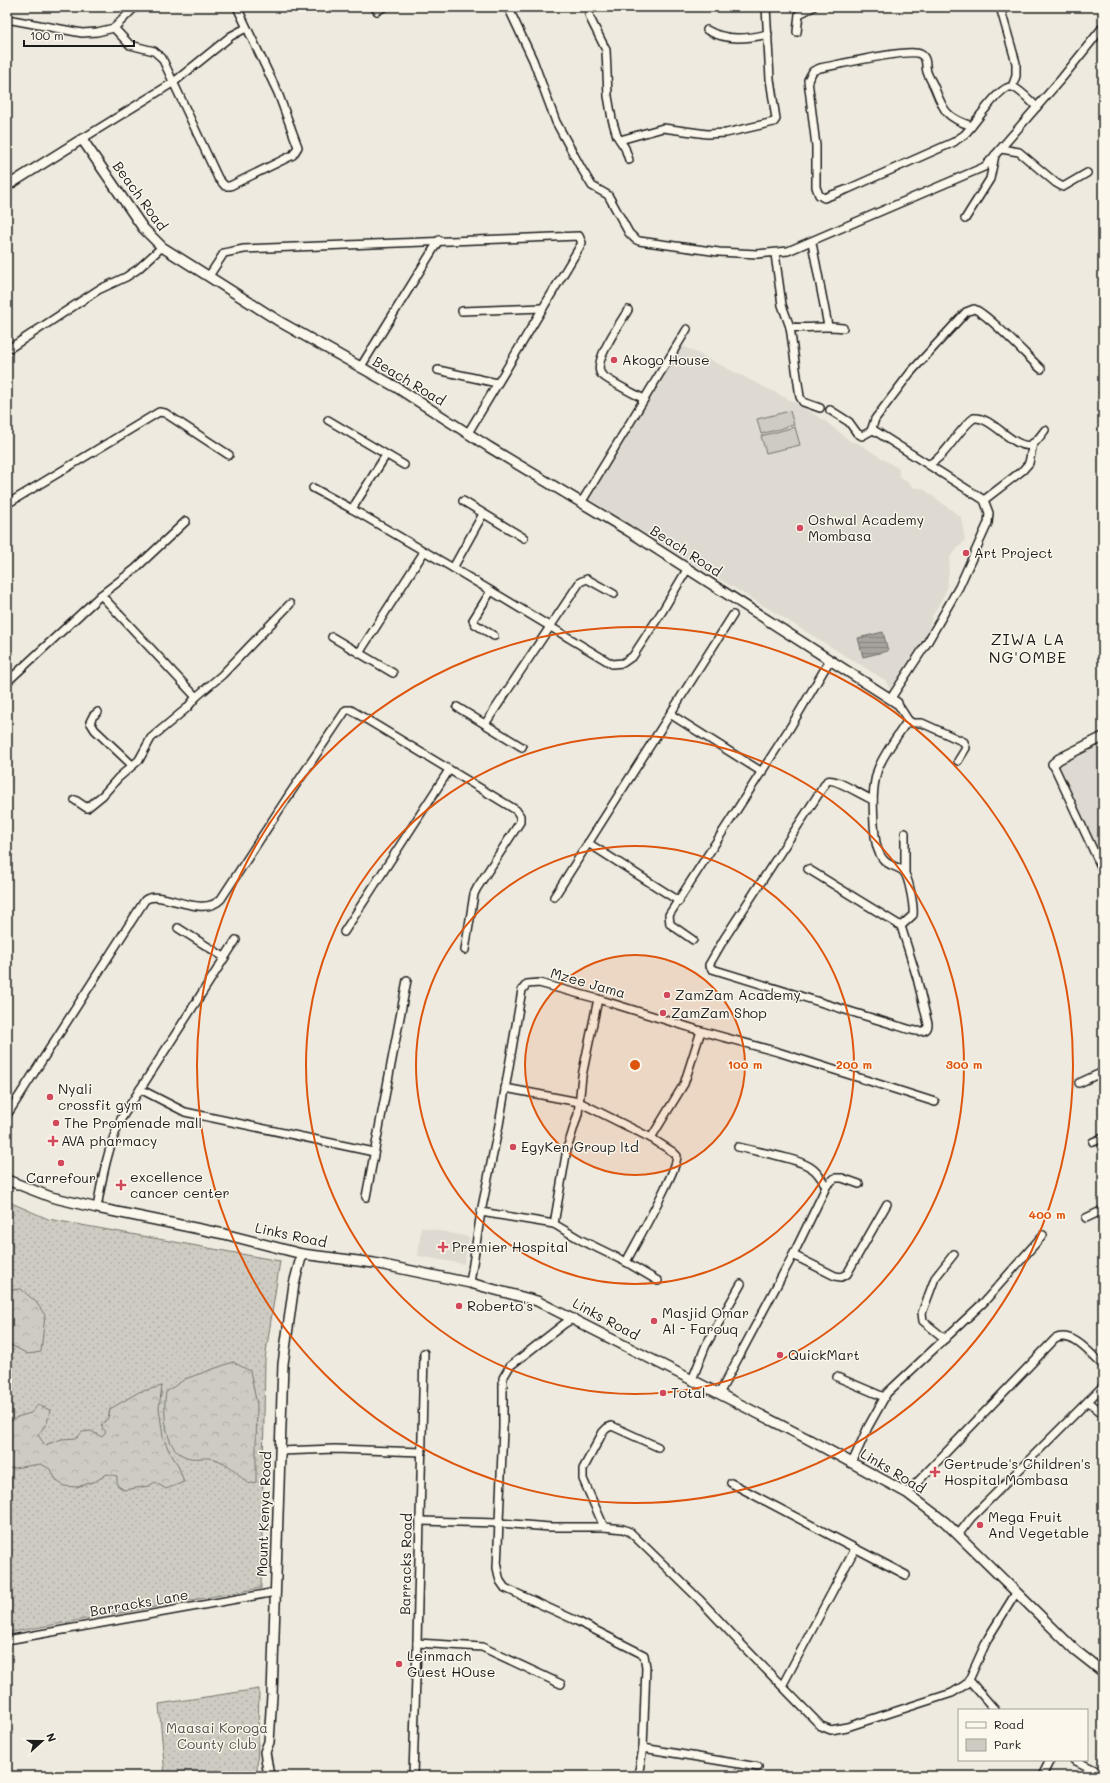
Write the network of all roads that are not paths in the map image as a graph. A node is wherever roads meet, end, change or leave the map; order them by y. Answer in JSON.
{"nodes":[{"id":1,"x":135,"y":7,"type":"edge"},
{"id":2,"x":237,"y":7,"type":"edge"},
{"id":3,"x":375,"y":7,"type":"edge"},
{"id":4,"x":384,"y":7,"type":"edge"},
{"id":5,"x":508,"y":7,"type":"edge"},
{"id":6,"x":588,"y":7,"type":"edge"},
{"id":7,"x":766,"y":7,"type":"edge"},
{"id":8,"x":813,"y":7,"type":"edge"},
{"id":9,"x":1000,"y":7,"type":"edge"},
{"id":10,"x":7,"y":19,"type":"edge"},
{"id":11,"x":1103,"y":27,"type":"edge"},
{"id":12,"x":114,"y":28,"type":"junction"},
{"id":13,"x":246,"y":28,"type":"junction"},
{"id":14,"x":707,"y":30,"type":"dead end"},
{"id":15,"x":797,"y":32,"type":"dead end"},
{"id":16,"x":768,"y":34,"type":"junction"},
{"id":17,"x":174,"y":82,"type":"junction"},
{"id":18,"x":1012,"y":87,"type":"junction"},
{"id":19,"x":1037,"y":107,"type":"junction"},
{"id":20,"x":972,"y":126,"type":"junction"},
{"id":21,"x":82,"y":139,"type":"junction"},
{"id":22,"x":620,"y":140,"type":"junction"},
{"id":23,"x":1001,"y":149,"type":"junction"},
{"id":24,"x":995,"y":155,"type":"junction"},
{"id":25,"x":629,"y":160,"type":"dead end"},
{"id":26,"x":1086,"y":173,"type":"dead end"},
{"id":27,"x":7,"y":186,"type":"edge"},
{"id":28,"x":965,"y":219,"type":"dead end"},
{"id":29,"x":438,"y":240,"type":"junction"},
{"id":30,"x":812,"y":242,"type":"junction"},
{"id":31,"x":162,"y":247,"type":"junction"},
{"id":32,"x":775,"y":254,"type":"junction"},
{"id":33,"x":209,"y":276,"type":"junction"},
{"id":34,"x":543,"y":308,"type":"junction"},
{"id":35,"x":628,"y":310,"type":"dead end"},
{"id":36,"x":462,"y":311,"type":"dead end"},
{"id":37,"x":828,"y":326,"type":"junction"},
{"id":38,"x":790,"y":327,"type":"junction"},
{"id":39,"x":686,"y":328,"type":"dead end"},
{"id":40,"x":843,"y":328,"type":"dead end"},
{"id":41,"x":7,"y":350,"type":"edge"},
{"id":42,"x":360,"y":368,"type":"junction"},
{"id":43,"x":1041,"y":369,"type":"dead end"},
{"id":44,"x":438,"y":370,"type":"dead end"},
{"id":45,"x":497,"y":383,"type":"junction"},
{"id":46,"x":644,"y":399,"type":"junction"},
{"id":47,"x":820,"y":408,"type":"dead end"},
{"id":48,"x":830,"y":410,"type":"dead end"},
{"id":49,"x":328,"y":420,"type":"dead end"},
{"id":50,"x":872,"y":429,"type":"junction"},
{"id":51,"x":1045,"y":430,"type":"dead end"},
{"id":52,"x":468,"y":433,"type":"junction"},
{"id":53,"x":1033,"y":443,"type":"junction"},
{"id":54,"x":230,"y":455,"type":"dead end"},
{"id":55,"x":386,"y":455,"type":"junction"},
{"id":56,"x":929,"y":464,"type":"junction"},
{"id":57,"x":404,"y":465,"type":"dead end"},
{"id":58,"x":313,"y":488,"type":"dead end"},
{"id":59,"x":984,"y":500,"type":"junction"},
{"id":60,"x":463,"y":501,"type":"dead end"},
{"id":61,"x":581,"y":503,"type":"junction"},
{"id":62,"x":7,"y":504,"type":"edge"},
{"id":63,"x":352,"y":509,"type":"junction"},
{"id":64,"x":483,"y":514,"type":"junction"},
{"id":65,"x":186,"y":521,"type":"dead end"},
{"id":66,"x":524,"y":538,"type":"dead end"},
{"id":67,"x":424,"y":552,"type":"junction"},
{"id":68,"x":453,"y":568,"type":"junction"},
{"id":69,"x":688,"y":568,"type":"junction"},
{"id":70,"x":491,"y":591,"type":"junction"},
{"id":71,"x":614,"y":594,"type":"dead end"},
{"id":72,"x":100,"y":595,"type":"junction"},
{"id":73,"x":290,"y":604,"type":"dead end"},
{"id":74,"x":733,"y":614,"type":"dead end"},
{"id":75,"x":550,"y":626,"type":"junction"},
{"id":76,"x":494,"y":636,"type":"dead end"},
{"id":77,"x":332,"y":637,"type":"dead end"},
{"id":78,"x":359,"y":653,"type":"junction"},
{"id":79,"x":830,"y":660,"type":"junction"},
{"id":80,"x":393,"y":673,"type":"dead end"},
{"id":81,"x":7,"y":682,"type":"edge"},
{"id":82,"x":196,"y":697,"type":"junction"},
{"id":83,"x":894,"y":701,"type":"junction"},
{"id":84,"x":457,"y":707,"type":"dead end"},
{"id":85,"x":98,"y":712,"type":"dead end"},
{"id":86,"x":670,"y":714,"type":"junction"},
{"id":87,"x":908,"y":720,"type":"junction"},
{"id":88,"x":485,"y":724,"type":"junction"},
{"id":89,"x":1103,"y":737,"type":"edge"},
{"id":90,"x":522,"y":747,"type":"dead end"},
{"id":91,"x":958,"y":761,"type":"dead end"},
{"id":92,"x":1053,"y":764,"type":"joint"},
{"id":93,"x":132,"y":765,"type":"junction"},
{"id":94,"x":449,"y":770,"type":"junction"},
{"id":95,"x":762,"y":772,"type":"junction"},
{"id":96,"x":75,"y":800,"type":"dead end"},
{"id":97,"x":873,"y":800,"type":"junction"},
{"id":98,"x":905,"y":833,"type":"dead end"},
{"id":99,"x":588,"y":843,"type":"junction"},
{"id":100,"x":808,"y":870,"type":"dead end"},
{"id":101,"x":1103,"y":871,"type":"edge"},
{"id":102,"x":905,"y":872,"type":"junction"},
{"id":103,"x":554,"y":897,"type":"dead end"},
{"id":104,"x":679,"y":900,"type":"junction"},
{"id":105,"x":901,"y":926,"type":"junction"},
{"id":106,"x":178,"y":928,"type":"dead end"},
{"id":107,"x":344,"y":932,"type":"dead end"},
{"id":108,"x":236,"y":940,"type":"dead end"},
{"id":109,"x":693,"y":940,"type":"dead end"},
{"id":110,"x":466,"y":950,"type":"dead end"},
{"id":111,"x":224,"y":957,"type":"junction"},
{"id":112,"x":407,"y":980,"type":"dead end"},
{"id":113,"x":598,"y":999,"type":"junction"},
{"id":114,"x":701,"y":1031,"type":"junction"},
{"id":115,"x":1103,"y":1072,"type":"edge"},
{"id":116,"x":1079,"y":1083,"type":"dead end"},
{"id":117,"x":505,"y":1088,"type":"junction"},
{"id":118,"x":140,"y":1089,"type":"junction"},
{"id":119,"x":579,"y":1102,"type":"junction"},
{"id":120,"x":935,"y":1102,"type":"dead end"},
{"id":121,"x":7,"y":1115,"type":"edge"},
{"id":122,"x":651,"y":1138,"type":"junction"},
{"id":123,"x":1103,"y":1138,"type":"edge"},
{"id":124,"x":1093,"y":1142,"type":"dead end"},
{"id":125,"x":738,"y":1147,"type":"dead end"},
{"id":126,"x":374,"y":1152,"type":"junction"},
{"id":127,"x":7,"y":1180,"type":"edge"},
{"id":128,"x":859,"y":1184,"type":"dead end"},
{"id":129,"x":826,"y":1186,"type":"junction"},
{"id":130,"x":366,"y":1197,"type":"dead end"},
{"id":131,"x":887,"y":1204,"type":"dead end"},
{"id":132,"x":97,"y":1208,"type":"junction"},
{"id":133,"x":1103,"y":1210,"type":"edge"},
{"id":134,"x":481,"y":1212,"type":"junction"},
{"id":135,"x":1086,"y":1218,"type":"dead end"},
{"id":136,"x":554,"y":1224,"type":"junction"},
{"id":137,"x":1043,"y":1235,"type":"dead end"},
{"id":138,"x":302,"y":1254,"type":"junction"},
{"id":139,"x":954,"y":1254,"type":"dead end"},
{"id":140,"x":793,"y":1255,"type":"junction"},
{"id":141,"x":626,"y":1262,"type":"junction"},
{"id":142,"x":658,"y":1281,"type":"dead end"},
{"id":143,"x":470,"y":1283,"type":"junction"},
{"id":144,"x":741,"y":1284,"type":"dead end"},
{"id":145,"x":574,"y":1318,"type":"junction"},
{"id":146,"x":945,"y":1339,"type":"junction"},
{"id":147,"x":424,"y":1353,"type":"dead end"},
{"id":148,"x":1103,"y":1365,"type":"edge"},
{"id":149,"x":837,"y":1377,"type":"dead end"},
{"id":150,"x":692,"y":1380,"type":"junction"},
{"id":151,"x":1103,"y":1386,"type":"edge"},
{"id":152,"x":719,"y":1394,"type":"junction"},
{"id":153,"x":884,"y":1397,"type":"junction"},
{"id":154,"x":1088,"y":1401,"type":"junction"},
{"id":155,"x":1103,"y":1414,"type":"edge"},
{"id":156,"x":658,"y":1448,"type":"dead end"},
{"id":157,"x":280,"y":1451,"type":"junction"},
{"id":158,"x":422,"y":1452,"type":"junction"},
{"id":159,"x":852,"y":1463,"type":"junction"},
{"id":160,"x":731,"y":1483,"type":"dead end"},
{"id":161,"x":907,"y":1493,"type":"junction"},
{"id":162,"x":420,"y":1521,"type":"junction"},
{"id":163,"x":499,"y":1523,"type":"junction"},
{"id":164,"x":604,"y":1527,"type":"junction"},
{"id":165,"x":958,"y":1535,"type":"junction"},
{"id":166,"x":855,"y":1549,"type":"junction"},
{"id":167,"x":906,"y":1575,"type":"dead end"},
{"id":168,"x":276,"y":1592,"type":"junction"},
{"id":169,"x":1016,"y":1593,"type":"junction"},
{"id":170,"x":7,"y":1640,"type":"edge"},
{"id":171,"x":417,"y":1643,"type":"junction"},
{"id":172,"x":1103,"y":1672,"type":"edge"},
{"id":173,"x":969,"y":1680,"type":"junction"},
{"id":174,"x":561,"y":1684,"type":"dead end"},
{"id":175,"x":782,"y":1686,"type":"junction"},
{"id":176,"x":994,"y":1709,"type":"edge"},
{"id":177,"x":643,"y":1748,"type":"junction"},
{"id":178,"x":1050,"y":1761,"type":"edge"},
{"id":179,"x":1076,"y":1761,"type":"edge"},
{"id":180,"x":758,"y":1768,"type":"dead end"},
{"id":181,"x":1101,"y":1774,"type":"edge"},
{"id":182,"x":269,"y":1776,"type":"edge"},
{"id":183,"x":412,"y":1776,"type":"edge"},
{"id":184,"x":638,"y":1776,"type":"edge"},
{"id":185,"x":1042,"y":1776,"type":"edge"}],
"edges":[{"from":1,"to":12,"type":"street"},
{"from":2,"to":13,"type":"street"},
{"from":3,"to":4,"type":"street"},
{"from":5,"to":32,"type":"street"},
{"from":6,"to":22,"type":"street"},
{"from":7,"to":16,"type":"street"},
{"from":8,"to":15,"type":"street"},
{"from":9,"to":18,"type":"street"},
{"from":10,"to":12,"type":"street"},
{"from":11,"to":19,"type":"street"},
{"from":12,"to":17,"type":"street"},
{"from":13,"to":17,"type":"street"},
{"from":13,"to":17,"type":"street"},
{"from":14,"to":16,"type":"street"},
{"from":16,"to":22,"type":"street"},
{"from":17,"to":21,"type":"street"},
{"from":18,"to":19,"type":"street"},
{"from":18,"to":20,"type":"street"},
{"from":19,"to":23,"type":"street"},
{"from":20,"to":20,"type":"street"},
{"from":21,"to":27,"type":"main road"},
{"from":21,"to":31,"type":"main road","name":"Beach Road"},
{"from":22,"to":25,"type":"street"},
{"from":23,"to":24,"type":"street"},
{"from":23,"to":26,"type":"street"},
{"from":24,"to":28,"type":"street"},
{"from":24,"to":30,"type":"street"},
{"from":29,"to":33,"type":"street"},
{"from":29,"to":34,"type":"street"},
{"from":29,"to":42,"type":"street"},
{"from":30,"to":32,"type":"street"},
{"from":30,"to":37,"type":"street"},
{"from":31,"to":33,"type":"main road","name":"Beach Road"},
{"from":31,"to":41,"type":"street"},
{"from":32,"to":38,"type":"street"},
{"from":33,"to":42,"type":"main road","name":"Beach Road"},
{"from":34,"to":36,"type":"street"},
{"from":34,"to":45,"type":"street"},
{"from":35,"to":46,"type":"street"},
{"from":37,"to":38,"type":"street"},
{"from":37,"to":40,"type":"street"},
{"from":38,"to":47,"type":"street"},
{"from":39,"to":46,"type":"street"},
{"from":42,"to":52,"type":"main road","name":"Beach Road"},
{"from":43,"to":50,"type":"street"},
{"from":44,"to":45,"type":"street"},
{"from":45,"to":52,"type":"street"},
{"from":46,"to":61,"type":"street"},
{"from":48,"to":50,"type":"street"},
{"from":49,"to":55,"type":"street"},
{"from":50,"to":56,"type":"street"},
{"from":51,"to":53,"type":"street"},
{"from":52,"to":61,"type":"main road","name":"Beach Road"},
{"from":53,"to":56,"type":"street"},
{"from":53,"to":59,"type":"street"},
{"from":54,"to":62,"type":"street"},
{"from":55,"to":57,"type":"street"},
{"from":55,"to":63,"type":"street"},
{"from":56,"to":59,"type":"street"},
{"from":58,"to":63,"type":"street"},
{"from":59,"to":83,"type":"street"},
{"from":60,"to":64,"type":"street"},
{"from":61,"to":69,"type":"main road","name":"Beach Road"},
{"from":63,"to":67,"type":"street"},
{"from":64,"to":66,"type":"street"},
{"from":64,"to":68,"type":"street"},
{"from":65,"to":72,"type":"street"},
{"from":67,"to":68,"type":"street"},
{"from":67,"to":78,"type":"street"},
{"from":68,"to":70,"type":"street"},
{"from":69,"to":75,"type":"street"},
{"from":69,"to":79,"type":"main road","name":"Beach Road"},
{"from":70,"to":75,"type":"street"},
{"from":70,"to":76,"type":"street"},
{"from":71,"to":75,"type":"street"},
{"from":72,"to":81,"type":"street"},
{"from":72,"to":82,"type":"street"},
{"from":73,"to":82,"type":"street"},
{"from":74,"to":86,"type":"street"},
{"from":75,"to":88,"type":"street"},
{"from":77,"to":78,"type":"street"},
{"from":78,"to":80,"type":"street"},
{"from":79,"to":83,"type":"main road","name":"Beach Road"},
{"from":79,"to":95,"type":"street"},
{"from":82,"to":93,"type":"street"},
{"from":83,"to":87,"type":"street"},
{"from":84,"to":88,"type":"street"},
{"from":85,"to":93,"type":"street"},
{"from":86,"to":95,"type":"street"},
{"from":86,"to":99,"type":"street"},
{"from":87,"to":91,"type":"street"},
{"from":87,"to":97,"type":"street"},
{"from":88,"to":90,"type":"street"},
{"from":89,"to":92,"type":"main road"},
{"from":92,"to":101,"type":"street"},
{"from":93,"to":96,"type":"street"},
{"from":94,"to":107,"type":"street"},
{"from":94,"to":110,"type":"street"},
{"from":94,"to":121,"type":"street"},
{"from":95,"to":104,"type":"street"},
{"from":97,"to":102,"type":"street"},
{"from":97,"to":105,"type":"street"},
{"from":98,"to":102,"type":"street"},
{"from":99,"to":103,"type":"street"},
{"from":99,"to":104,"type":"street"},
{"from":100,"to":105,"type":"street"},
{"from":102,"to":105,"type":"street"},
{"from":104,"to":109,"type":"street"},
{"from":106,"to":111,"type":"street"},
{"from":108,"to":111,"type":"street"},
{"from":111,"to":118,"type":"street"},
{"from":112,"to":126,"type":"street"},
{"from":113,"to":114,"type":"street","name":"Mzee Jama"},
{"from":113,"to":117,"type":"street","name":"Mzee Jama"},
{"from":113,"to":119,"type":"street"},
{"from":114,"to":120,"type":"street","name":"Mzee Jama"},
{"from":114,"to":122,"type":"street"},
{"from":115,"to":116,"type":"street"},
{"from":117,"to":119,"type":"street"},
{"from":117,"to":134,"type":"street","name":"Mzee Jama"},
{"from":118,"to":126,"type":"street"},
{"from":118,"to":132,"type":"street"},
{"from":119,"to":122,"type":"street"},
{"from":119,"to":136,"type":"street"},
{"from":122,"to":141,"type":"street"},
{"from":123,"to":124,"type":"street"},
{"from":125,"to":129,"type":"street"},
{"from":126,"to":130,"type":"street"},
{"from":127,"to":132,"type":"main road","name":"Links Road"},
{"from":128,"to":129,"type":"street"},
{"from":129,"to":140,"type":"street"},
{"from":131,"to":140,"type":"street"},
{"from":132,"to":138,"type":"main road","name":"Links Road"},
{"from":133,"to":135,"type":"street"},
{"from":134,"to":136,"type":"street"},
{"from":134,"to":143,"type":"street","name":"Mzee Jama"},
{"from":136,"to":141,"type":"street"},
{"from":137,"to":146,"type":"street"},
{"from":138,"to":143,"type":"main road","name":"Links Road"},
{"from":138,"to":157,"type":"main road","name":"Mount Kenya Road"},
{"from":139,"to":146,"type":"street"},
{"from":140,"to":152,"type":"street"},
{"from":141,"to":142,"type":"street"},
{"from":143,"to":145,"type":"main road","name":"Links Road"},
{"from":144,"to":150,"type":"street"},
{"from":145,"to":150,"type":"main road","name":"Links Road"},
{"from":145,"to":163,"type":"street"},
{"from":146,"to":153,"type":"street"},
{"from":147,"to":158,"type":"street","name":"Barracks Road"},
{"from":148,"to":161,"type":"street"},
{"from":149,"to":153,"type":"street"},
{"from":150,"to":152,"type":"main road","name":"Links Road"},
{"from":151,"to":154,"type":"street"},
{"from":152,"to":159,"type":"main road","name":"Links Road"},
{"from":153,"to":159,"type":"street"},
{"from":154,"to":155,"type":"street"},
{"from":154,"to":165,"type":"street"},
{"from":156,"to":164,"type":"street"},
{"from":157,"to":158,"type":"street"},
{"from":157,"to":168,"type":"main road","name":"Mount Kenya Road"},
{"from":158,"to":162,"type":"street","name":"Barracks Road"},
{"from":159,"to":161,"type":"main road","name":"Links Road"},
{"from":160,"to":166,"type":"street"},
{"from":161,"to":165,"type":"main road","name":"Links Road"},
{"from":162,"to":163,"type":"street"},
{"from":162,"to":171,"type":"street","name":"Barracks Road"},
{"from":163,"to":164,"type":"street"},
{"from":163,"to":177,"type":"street"},
{"from":164,"to":175,"type":"street"},
{"from":165,"to":169,"type":"main road","name":"Links Road"},
{"from":166,"to":167,"type":"street"},
{"from":166,"to":175,"type":"street"},
{"from":168,"to":170,"type":"street","name":"Barracks Lane"},
{"from":168,"to":182,"type":"main road","name":"Mount Kenya Road"},
{"from":169,"to":172,"type":"main road","name":"Links Road"},
{"from":169,"to":173,"type":"street"},
{"from":171,"to":174,"type":"street"},
{"from":171,"to":183,"type":"street","name":"Barracks Road"},
{"from":173,"to":175,"type":"street"},
{"from":173,"to":176,"type":"street"},
{"from":177,"to":180,"type":"street"},
{"from":177,"to":184,"type":"street"},
{"from":178,"to":185,"type":"street"},
{"from":179,"to":181,"type":"street"}]}
